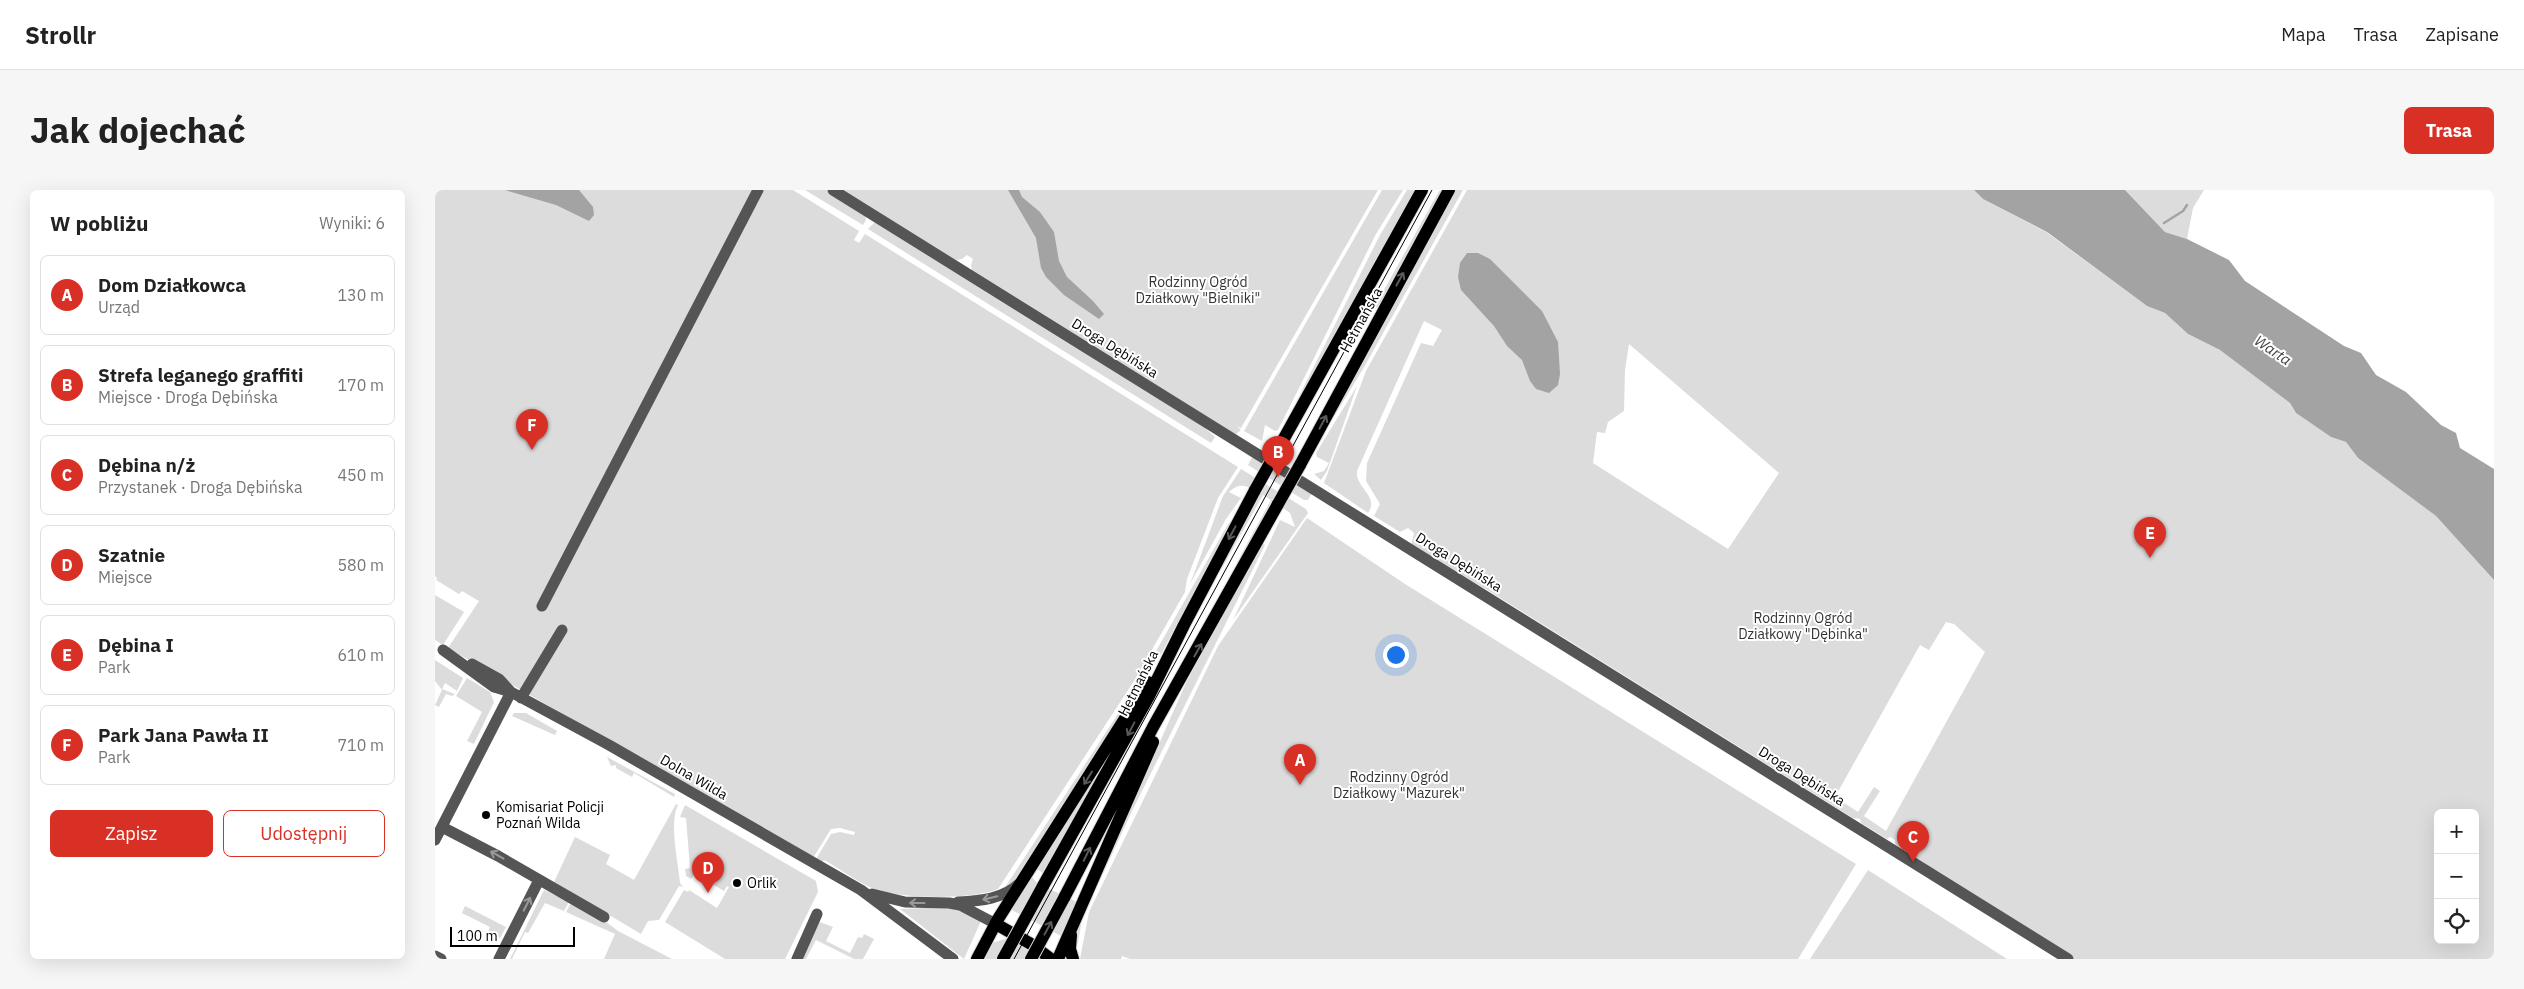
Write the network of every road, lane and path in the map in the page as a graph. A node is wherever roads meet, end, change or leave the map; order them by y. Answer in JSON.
{"nodes":[{"id":1,"x":758,"y":190,"type":"edge"},
{"id":2,"x":833,"y":190,"type":"edge"},
{"id":3,"x":1422,"y":190,"type":"edge"},
{"id":4,"x":1449,"y":190,"type":"edge"},
{"id":5,"x":542,"y":606,"type":"dead end"},
{"id":6,"x":562,"y":630,"type":"dead end"},
{"id":7,"x":1177,"y":639,"type":"junction"},
{"id":8,"x":439,"y":648,"type":"edge"},
{"id":9,"x":1187,"y":667,"type":"junction"},
{"id":10,"x":516,"y":695,"type":"junction"},
{"id":11,"x":442,"y":827,"type":"junction"},
{"id":12,"x":435,"y":840,"type":"edge"},
{"id":13,"x":1024,"y":878,"type":"junction"},
{"id":14,"x":539,"y":880,"type":"junction"},
{"id":15,"x":861,"y":890,"type":"junction"},
{"id":16,"x":949,"y":902,"type":"junction"},
{"id":17,"x":817,"y":914,"type":"dead end"},
{"id":18,"x":605,"y":916,"type":"dead end"},
{"id":19,"x":1074,"y":923,"type":"junction"},
{"id":20,"x":996,"y":924,"type":"junction"},
{"id":21,"x":932,"y":943,"type":"junction"},
{"id":22,"x":435,"y":956,"type":"edge"},
{"id":23,"x":441,"y":959,"type":"edge"},
{"id":24,"x":499,"y":959,"type":"edge"},
{"id":25,"x":797,"y":959,"type":"edge"},
{"id":26,"x":943,"y":959,"type":"edge"},
{"id":27,"x":953,"y":959,"type":"edge"},
{"id":28,"x":977,"y":959,"type":"edge"},
{"id":29,"x":1003,"y":959,"type":"edge"},
{"id":30,"x":1031,"y":959,"type":"edge"},
{"id":31,"x":1051,"y":959,"type":"edge"},
{"id":32,"x":1058,"y":959,"type":"edge"},
{"id":33,"x":1073,"y":959,"type":"edge"},
{"id":34,"x":2068,"y":959,"type":"edge"}],
"edges":[{"from":1,"to":5,"type":"street"},
{"from":2,"to":34,"type":"street","name":"Droga Dębińska"},
{"from":3,"to":7,"type":"main road","name":"Hetmańska","one_way":true,"bridge":true},
{"from":9,"to":4,"type":"main road","name":"Hetmańska","one_way":true,"bridge":true},
{"from":6,"to":10,"type":"street"},
{"from":7,"to":13,"type":"main road","one_way":true},
{"from":7,"to":29,"type":"main road","name":"Hetmańska","one_way":true,"bridge":true},
{"from":8,"to":10,"type":"street","name":"Dolna Wilda"},
{"from":9,"to":19,"type":"main road"},
{"from":30,"to":9,"type":"main road","one_way":true,"bridge":true},
{"from":10,"to":11,"type":"street"},
{"from":10,"to":15,"type":"street","name":"Dolna Wilda"},
{"from":11,"to":12,"type":"street"},
{"from":14,"to":11,"type":"street","one_way":true},
{"from":13,"to":16,"type":"street","one_way":true},
{"from":13,"to":20,"type":"main road"},
{"from":14,"to":18,"type":"street"},
{"from":24,"to":14,"type":"street","one_way":true},
{"from":16,"to":15,"type":"street","name":"Dolna Wilda","one_way":true},
{"from":15,"to":21,"type":"street","name":"Dolna Wilda"},
{"from":16,"to":20,"type":"street","name":"Dolna Wilda"},
{"from":17,"to":25,"type":"street"},
{"from":19,"to":32,"type":"main road"},
{"from":19,"to":33,"type":"main road"},
{"from":20,"to":28,"type":"main road"},
{"from":20,"to":31,"type":"main road"},
{"from":21,"to":26,"type":"street"},
{"from":21,"to":27,"type":"street","name":"Dolna Wilda"},
{"from":22,"to":23,"type":"street"}]}
